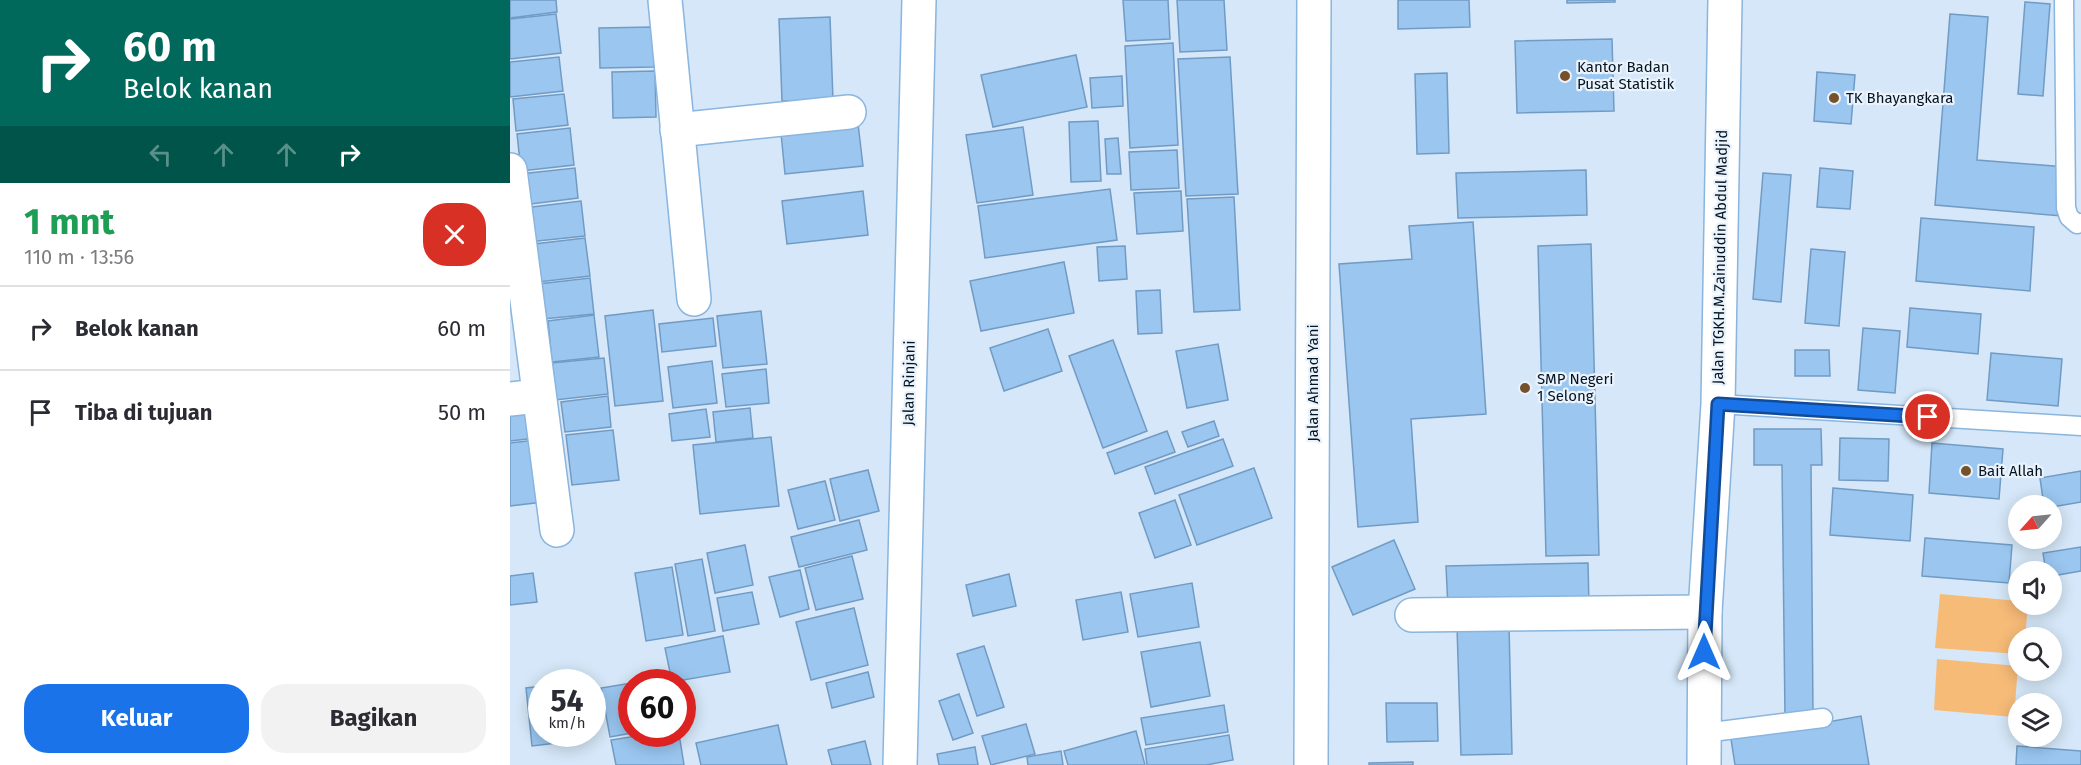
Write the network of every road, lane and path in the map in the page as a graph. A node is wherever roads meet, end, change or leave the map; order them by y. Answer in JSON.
{"nodes":[{"id":1,"x":665,"y":0,"type":"edge"},
{"id":2,"x":919,"y":0,"type":"edge"},
{"id":3,"x":1314,"y":0,"type":"edge"},
{"id":4,"x":1725,"y":0,"type":"edge"},
{"id":5,"x":2064,"y":0,"type":"edge"},
{"id":6,"x":849,"y":112,"type":"dead end"},
{"id":7,"x":677,"y":130,"type":"junction"},
{"id":8,"x":510,"y":170,"type":"edge"},
{"id":9,"x":2081,"y":223,"type":"edge"},
{"id":10,"x":694,"y":299,"type":"dead end"},
{"id":11,"x":524,"y":398,"type":"edge"},
{"id":12,"x":1718,"y":404,"type":"junction"},
{"id":13,"x":2081,"y":426,"type":"edge"},
{"id":14,"x":558,"y":530,"type":"dead end"},
{"id":15,"x":1705,"y":612,"type":"junction"},
{"id":16,"x":1412,"y":615,"type":"dead end"},
{"id":17,"x":1823,"y":718,"type":"dead end"},
{"id":18,"x":1704,"y":733,"type":"junction"},
{"id":19,"x":900,"y":765,"type":"edge"},
{"id":20,"x":1311,"y":765,"type":"edge"},
{"id":21,"x":1704,"y":765,"type":"edge"}],
"edges":[{"from":1,"to":7,"type":"street"},
{"from":2,"to":19,"type":"street","name":"Jalan Rinjani"},
{"from":3,"to":20,"type":"street","name":"Jalan Ahmad Yani"},
{"from":4,"to":12,"type":"street","name":"Jalan TGKH.M.Zainuddin Abdul Madjid"},
{"from":5,"to":9,"type":"lane"},
{"from":6,"to":7,"type":"street"},
{"from":7,"to":10,"type":"street"},
{"from":8,"to":11,"type":"street"},
{"from":11,"to":14,"type":"street"},
{"from":12,"to":13,"type":"lane"},
{"from":12,"to":15,"type":"street","name":"Jalan TGKH.M.Zainuddin Abdul Madjid"},
{"from":15,"to":16,"type":"street"},
{"from":15,"to":18,"type":"street","name":"Jalan TGKH.M.Zainuddin Abdul Madjid"},
{"from":17,"to":18,"type":"lane"},
{"from":18,"to":21,"type":"street","name":"Jalan TGKH.M.Zainuddin Abdul Madjid"}]}
